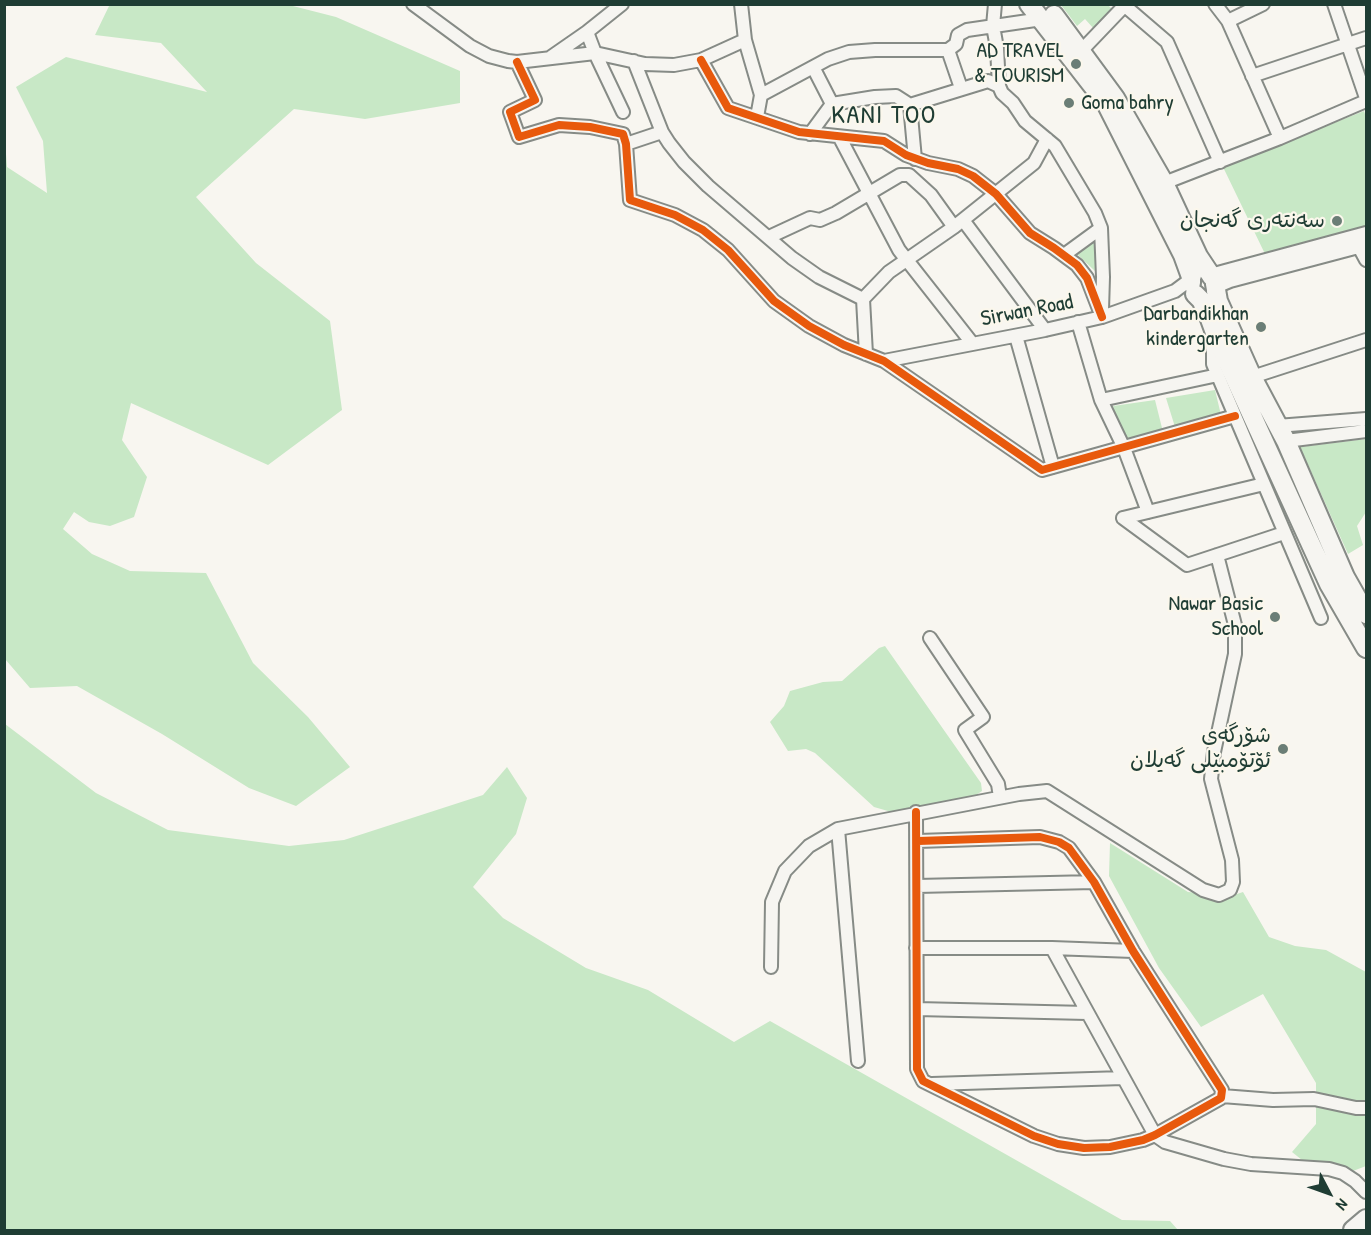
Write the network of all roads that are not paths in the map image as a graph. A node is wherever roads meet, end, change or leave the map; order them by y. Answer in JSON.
{"nodes":[{"id":1,"x":413,"y":4,"type":"edge"},
{"id":2,"x":622,"y":4,"type":"edge"},
{"id":3,"x":741,"y":4,"type":"edge"},
{"id":4,"x":995,"y":4,"type":"edge"},
{"id":5,"x":1029,"y":4,"type":"edge"},
{"id":6,"x":1215,"y":4,"type":"edge"},
{"id":7,"x":1263,"y":4,"type":"edge"},
{"id":8,"x":1334,"y":4,"type":"edge"},
{"id":9,"x":1121,"y":6,"type":"edge"},
{"id":10,"x":1044,"y":12,"type":"edge"},
{"id":11,"x":1228,"y":21,"type":"junction"},
{"id":12,"x":993,"y":26,"type":"junction"},
{"id":13,"x":587,"y":32,"type":"junction"},
{"id":14,"x":1366,"y":38,"type":"edge"},
{"id":15,"x":746,"y":40,"type":"junction"},
{"id":16,"x":1347,"y":45,"type":"junction"},
{"id":17,"x":948,"y":50,"type":"junction"},
{"id":18,"x":1082,"y":50,"type":"junction"},
{"id":19,"x":595,"y":53,"type":"junction"},
{"id":20,"x":549,"y":58,"type":"junction"},
{"id":21,"x":701,"y":60,"type":"junction"},
{"id":22,"x":634,"y":61,"type":"junction"},
{"id":23,"x":517,"y":62,"type":"junction"},
{"id":24,"x":813,"y":67,"type":"junction"},
{"id":25,"x":1252,"y":76,"type":"junction"},
{"id":26,"x":999,"y":86,"type":"junction"},
{"id":27,"x":961,"y":88,"type":"junction"},
{"id":28,"x":761,"y":95,"type":"junction"},
{"id":29,"x":1366,"y":100,"type":"edge"},
{"id":30,"x":832,"y":104,"type":"junction"},
{"id":31,"x":910,"y":105,"type":"junction"},
{"id":32,"x":623,"y":112,"type":"dead end"},
{"id":33,"x":757,"y":117,"type":"junction"},
{"id":34,"x":662,"y":132,"type":"junction"},
{"id":35,"x":810,"y":134,"type":"junction"},
{"id":36,"x":840,"y":138,"type":"junction"},
{"id":37,"x":1280,"y":138,"type":"junction"},
{"id":38,"x":1047,"y":139,"type":"junction"},
{"id":39,"x":626,"y":144,"type":"junction"},
{"id":40,"x":915,"y":159,"type":"junction"},
{"id":41,"x":1220,"y":162,"type":"junction"},
{"id":42,"x":1164,"y":183,"type":"junction"},
{"id":43,"x":868,"y":193,"type":"junction"},
{"id":44,"x":996,"y":194,"type":"junction"},
{"id":45,"x":959,"y":223,"type":"junction"},
{"id":46,"x":1101,"y":228,"type":"junction"},
{"id":47,"x":1366,"y":233,"type":"edge"},
{"id":48,"x":769,"y":237,"type":"junction"},
{"id":49,"x":1363,"y":246,"type":"edge"},
{"id":50,"x":1064,"y":255,"type":"junction"},
{"id":51,"x":909,"y":260,"type":"junction"},
{"id":52,"x":1366,"y":260,"type":"edge"},
{"id":53,"x":1201,"y":284,"type":"junction"},
{"id":54,"x":863,"y":299,"type":"junction"},
{"id":55,"x":1102,"y":317,"type":"junction"},
{"id":56,"x":1078,"y":322,"type":"junction"},
{"id":57,"x":1045,"y":330,"type":"junction"},
{"id":58,"x":1016,"y":336,"type":"junction"},
{"id":59,"x":1366,"y":340,"type":"edge"},
{"id":60,"x":1218,"y":341,"type":"junction"},
{"id":61,"x":972,"y":343,"type":"junction"},
{"id":62,"x":866,"y":354,"type":"junction"},
{"id":63,"x":884,"y":361,"type":"junction"},
{"id":64,"x":1218,"y":375,"type":"junction"},
{"id":65,"x":1252,"y":377,"type":"junction"},
{"id":66,"x":1101,"y":400,"type":"junction"},
{"id":67,"x":1235,"y":416,"type":"junction"},
{"id":68,"x":1366,"y":419,"type":"edge"},
{"id":69,"x":1366,"y":431,"type":"edge"},
{"id":70,"x":1282,"y":434,"type":"junction"},
{"id":71,"x":1124,"y":448,"type":"junction"},
{"id":72,"x":1053,"y":466,"type":"junction"},
{"id":73,"x":1264,"y":484,"type":"junction"},
{"id":74,"x":1148,"y":512,"type":"junction"},
{"id":75,"x":1284,"y":532,"type":"junction"},
{"id":76,"x":1217,"y":555,"type":"junction"},
{"id":77,"x":1366,"y":614,"type":"edge"},
{"id":78,"x":1320,"y":618,"type":"dead end"},
{"id":79,"x":930,"y":638,"type":"dead end"},
{"id":80,"x":1366,"y":648,"type":"edge"},
{"id":81,"x":1000,"y":797,"type":"junction"},
{"id":82,"x":916,"y":812,"type":"junction"},
{"id":83,"x":838,"y":829,"type":"junction"},
{"id":84,"x":918,"y":841,"type":"junction"},
{"id":85,"x":1094,"y":882,"type":"junction"},
{"id":86,"x":917,"y":885,"type":"junction"},
{"id":87,"x":916,"y":948,"type":"junction"},
{"id":88,"x":1052,"y":948,"type":"junction"},
{"id":89,"x":1133,"y":951,"type":"junction"},
{"id":90,"x":771,"y":967,"type":"dead end"},
{"id":91,"x":917,"y":1009,"type":"junction"},
{"id":92,"x":1087,"y":1013,"type":"junction"},
{"id":93,"x":858,"y":1061,"type":"dead end"},
{"id":94,"x":1123,"y":1078,"type":"junction"},
{"id":95,"x":931,"y":1084,"type":"junction"},
{"id":96,"x":1222,"y":1096,"type":"junction"},
{"id":97,"x":1366,"y":1108,"type":"edge"},
{"id":98,"x":1155,"y":1135,"type":"junction"},
{"id":99,"x":1366,"y":1192,"type":"edge"},
{"id":100,"x":1366,"y":1219,"type":"edge"},
{"id":101,"x":1353,"y":1230,"type":"edge"}],
"edges":[{"from":1,"to":23,"type":"street"},
{"from":2,"to":13,"type":"street"},
{"from":3,"to":15,"type":"street"},
{"from":4,"to":12,"type":"street"},
{"from":5,"to":10,"type":"highway"},
{"from":6,"to":11,"type":"street"},
{"from":7,"to":11,"type":"street"},
{"from":8,"to":16,"type":"street"},
{"from":9,"to":18,"type":"street"},
{"from":9,"to":41,"type":"street"},
{"from":10,"to":12,"type":"street"},
{"from":10,"to":18,"type":"highway"},
{"from":10,"to":53,"type":"highway"},
{"from":11,"to":25,"type":"street"},
{"from":12,"to":17,"type":"street"},
{"from":12,"to":26,"type":"street"},
{"from":13,"to":19,"type":"street"},
{"from":13,"to":20,"type":"street"},
{"from":14,"to":16,"type":"street"},
{"from":15,"to":21,"type":"street"},
{"from":15,"to":28,"type":"street"},
{"from":16,"to":25,"type":"street"},
{"from":16,"to":29,"type":"street"},
{"from":17,"to":24,"type":"street"},
{"from":17,"to":27,"type":"street"},
{"from":18,"to":42,"type":"highway"},
{"from":19,"to":20,"type":"street"},
{"from":19,"to":22,"type":"street"},
{"from":19,"to":32,"type":"street"},
{"from":20,"to":23,"type":"street"},
{"from":21,"to":22,"type":"street"},
{"from":21,"to":33,"type":"street"},
{"from":22,"to":34,"type":"street"},
{"from":23,"to":39,"type":"street"},
{"from":24,"to":28,"type":"street"},
{"from":24,"to":30,"type":"street"},
{"from":25,"to":37,"type":"street"},
{"from":26,"to":27,"type":"street"},
{"from":26,"to":38,"type":"street"},
{"from":27,"to":31,"type":"street"},
{"from":28,"to":33,"type":"street"},
{"from":29,"to":37,"type":"street"},
{"from":30,"to":31,"type":"street"},
{"from":30,"to":35,"type":"street"},
{"from":31,"to":40,"type":"street"},
{"from":33,"to":35,"type":"street"},
{"from":34,"to":39,"type":"street"},
{"from":34,"to":48,"type":"street"},
{"from":35,"to":36,"type":"street"},
{"from":36,"to":40,"type":"street"},
{"from":36,"to":43,"type":"street"},
{"from":37,"to":41,"type":"street"},
{"from":38,"to":44,"type":"street"},
{"from":38,"to":46,"type":"street"},
{"from":39,"to":62,"type":"street"},
{"from":40,"to":44,"type":"street"},
{"from":41,"to":42,"type":"street"},
{"from":42,"to":53,"type":"highway"},
{"from":43,"to":45,"type":"street"},
{"from":43,"to":48,"type":"street"},
{"from":43,"to":51,"type":"street"},
{"from":44,"to":45,"type":"street"},
{"from":44,"to":50,"type":"street"},
{"from":45,"to":51,"type":"street"},
{"from":45,"to":57,"type":"street"},
{"from":46,"to":50,"type":"street"},
{"from":46,"to":55,"type":"street"},
{"from":47,"to":53,"type":"street"},
{"from":48,"to":54,"type":"street"},
{"from":49,"to":52,"type":"street"},
{"from":49,"to":53,"type":"street"},
{"from":50,"to":55,"type":"street"},
{"from":51,"to":54,"type":"street"},
{"from":51,"to":61,"type":"street"},
{"from":53,"to":55,"type":"street","name":"Sirwan Road"},
{"from":53,"to":60,"type":"highway"},
{"from":53,"to":65,"type":"highway"},
{"from":54,"to":62,"type":"street"},
{"from":55,"to":56,"type":"street","name":"Sirwan Road"},
{"from":56,"to":57,"type":"street","name":"Sirwan Road"},
{"from":56,"to":66,"type":"street"},
{"from":57,"to":58,"type":"street","name":"Sirwan Road"},
{"from":58,"to":61,"type":"street","name":"Sirwan Road"},
{"from":58,"to":72,"type":"street"},
{"from":59,"to":65,"type":"street"},
{"from":60,"to":64,"type":"street"},
{"from":60,"to":80,"type":"highway"},
{"from":61,"to":63,"type":"street","name":"Sirwan Road"},
{"from":62,"to":63,"type":"street"},
{"from":63,"to":72,"type":"street"},
{"from":64,"to":66,"type":"street"},
{"from":64,"to":67,"type":"street"},
{"from":65,"to":70,"type":"highway"},
{"from":66,"to":71,"type":"street"},
{"from":67,"to":71,"type":"street"},
{"from":67,"to":73,"type":"street"},
{"from":68,"to":70,"type":"street"},
{"from":69,"to":70,"type":"street"},
{"from":70,"to":77,"type":"highway"},
{"from":71,"to":72,"type":"street"},
{"from":71,"to":74,"type":"street"},
{"from":73,"to":74,"type":"street"},
{"from":73,"to":75,"type":"street"},
{"from":74,"to":76,"type":"street"},
{"from":75,"to":76,"type":"street"},
{"from":75,"to":78,"type":"street"},
{"from":76,"to":81,"type":"street"},
{"from":79,"to":81,"type":"street"},
{"from":81,"to":82,"type":"street"},
{"from":82,"to":83,"type":"street"},
{"from":82,"to":84,"type":"street"},
{"from":83,"to":90,"type":"street"},
{"from":83,"to":93,"type":"street"},
{"from":84,"to":85,"type":"street"},
{"from":84,"to":86,"type":"street"},
{"from":85,"to":86,"type":"street"},
{"from":85,"to":89,"type":"street"},
{"from":86,"to":87,"type":"street"},
{"from":87,"to":88,"type":"street"},
{"from":87,"to":91,"type":"street"},
{"from":88,"to":89,"type":"street"},
{"from":88,"to":92,"type":"street"},
{"from":89,"to":96,"type":"street"},
{"from":91,"to":92,"type":"street"},
{"from":91,"to":95,"type":"street"},
{"from":92,"to":94,"type":"street"},
{"from":94,"to":95,"type":"street"},
{"from":94,"to":98,"type":"street"},
{"from":95,"to":98,"type":"street"},
{"from":96,"to":97,"type":"street"},
{"from":96,"to":98,"type":"street"},
{"from":98,"to":99,"type":"street"},
{"from":100,"to":101,"type":"highway"}]}
